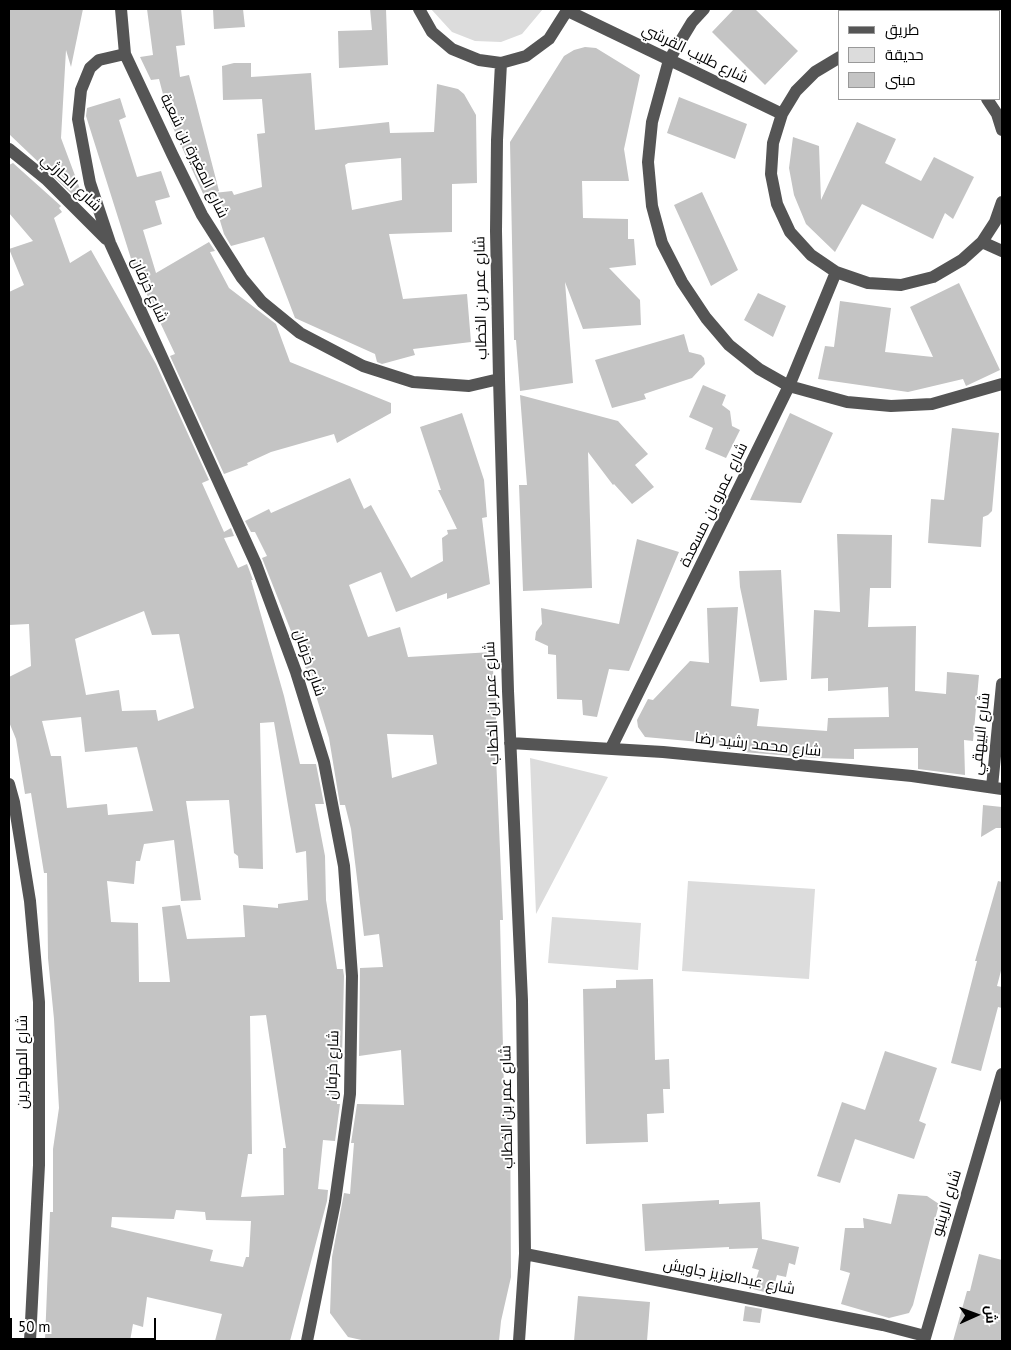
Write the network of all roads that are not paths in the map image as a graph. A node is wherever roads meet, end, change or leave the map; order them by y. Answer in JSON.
{"nodes":[{"id":1,"x":121,"y":9,"type":"edge"},
{"id":2,"x":419,"y":9,"type":"edge"},
{"id":3,"x":704,"y":9,"type":"edge"},
{"id":4,"x":568,"y":10,"type":"edge"},
{"id":5,"x":126,"y":54,"type":"junction"},
{"id":6,"x":838,"y":58,"type":"edge"},
{"id":7,"x":669,"y":60,"type":"junction"},
{"id":8,"x":501,"y":63,"type":"junction"},
{"id":9,"x":988,"y":100,"type":"edge"},
{"id":10,"x":782,"y":114,"type":"junction"},
{"id":11,"x":1002,"y":130,"type":"edge"},
{"id":12,"x":9,"y":149,"type":"edge"},
{"id":13,"x":1002,"y":202,"type":"edge"},
{"id":14,"x":999,"y":223,"type":"edge"},
{"id":15,"x":982,"y":242,"type":"junction"},
{"id":16,"x":110,"y":243,"type":"junction"},
{"id":17,"x":1002,"y":251,"type":"edge"},
{"id":18,"x":836,"y":272,"type":"junction"},
{"id":19,"x":499,"y":379,"type":"junction"},
{"id":20,"x":1002,"y":384,"type":"edge"},
{"id":21,"x":789,"y":386,"type":"junction"},
{"id":22,"x":1002,"y":684,"type":"edge"},
{"id":23,"x":510,"y":743,"type":"junction"},
{"id":24,"x":611,"y":748,"type":"junction"},
{"id":25,"x":9,"y":784,"type":"edge"},
{"id":26,"x":997,"y":788,"type":"edge"},
{"id":27,"x":1002,"y":1074,"type":"edge"},
{"id":28,"x":525,"y":1254,"type":"junction"},
{"id":29,"x":924,"y":1339,"type":"edge"},
{"id":30,"x":30,"y":1341,"type":"edge"},
{"id":31,"x":306,"y":1341,"type":"edge"},
{"id":32,"x":519,"y":1341,"type":"edge"}],
"edges":[{"from":1,"to":5,"type":"street","name":"شارع المغيرة بن شعبة"},
{"from":2,"to":8,"type":"street"},
{"from":3,"to":7,"type":"street"},
{"from":4,"to":7,"type":"street","name":"شارع طليب القرشي"},
{"from":4,"to":8,"type":"street"},
{"from":5,"to":16,"type":"street","name":"شارع خرفان"},
{"from":5,"to":19,"type":"street","name":"شارع المغيرة بن شعبة"},
{"from":6,"to":10,"type":"street"},
{"from":7,"to":10,"type":"street","name":"شارع طليب القرشي"},
{"from":7,"to":21,"type":"street"},
{"from":8,"to":19,"type":"street","name":"شارع عمر بن الخطاب"},
{"from":9,"to":11,"type":"street"},
{"from":10,"to":18,"type":"street"},
{"from":12,"to":16,"type":"street","name":"شارع الحارثي"},
{"from":13,"to":14,"type":"street"},
{"from":14,"to":15,"type":"street"},
{"from":15,"to":17,"type":"street"},
{"from":15,"to":18,"type":"street"},
{"from":16,"to":31,"type":"street","name":"شارع خرفان"},
{"from":18,"to":21,"type":"street","name":"شارع عمرو بن مسعدة"},
{"from":19,"to":23,"type":"street","name":"شارع عمر بن الخطاب"},
{"from":20,"to":21,"type":"street"},
{"from":21,"to":24,"type":"street","name":"شارع عمرو بن مسعدة"},
{"from":22,"to":26,"type":"street","name":"شارع البيهقي"},
{"from":23,"to":24,"type":"street","name":"شارع محمد رشيد رضا"},
{"from":23,"to":28,"type":"street","name":"شارع عمر بن الخطاب"},
{"from":24,"to":26,"type":"street","name":"شارع محمد رشيد رضا"},
{"from":25,"to":30,"type":"street","name":"شارع المهاجرين"},
{"from":27,"to":29,"type":"street","name":"شارع الرينبو"},
{"from":28,"to":29,"type":"street","name":"شارع عبدالعزيز جاويش"},
{"from":28,"to":32,"type":"street","name":"شارع عمر بن الخطاب"}]}
